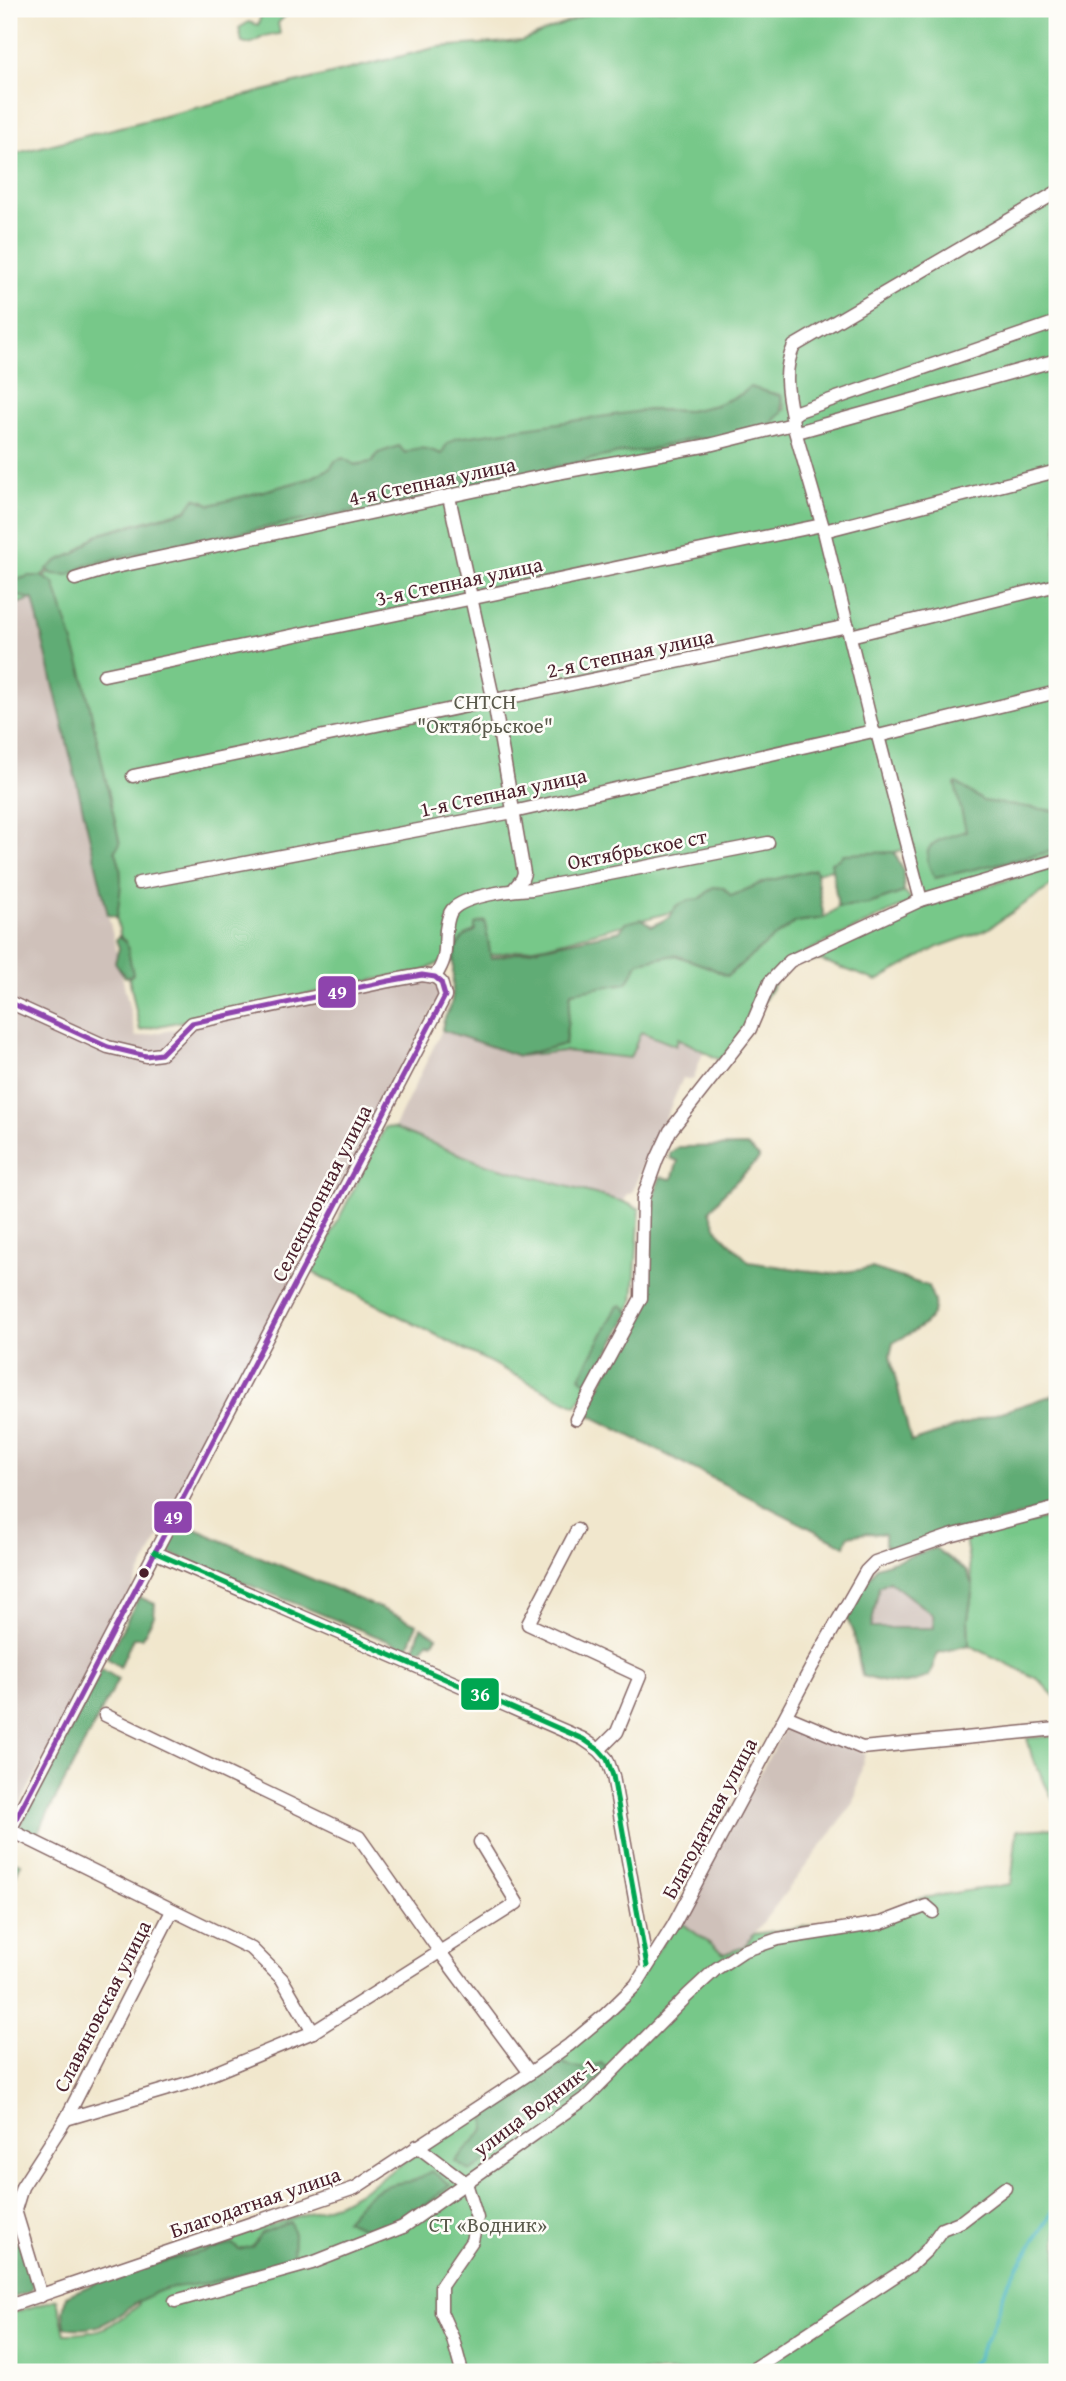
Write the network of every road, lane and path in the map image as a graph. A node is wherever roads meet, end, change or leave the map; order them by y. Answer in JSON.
{"nodes":[{"id":1,"x":1057,"y":192,"type":"edge"},
{"id":2,"x":1057,"y":322,"type":"edge"},
{"id":3,"x":1057,"y":360,"type":"edge"},
{"id":4,"x":794,"y":425,"type":"junction"},
{"id":5,"x":1057,"y":471,"type":"edge"},
{"id":6,"x":449,"y":497,"type":"junction"},
{"id":7,"x":823,"y":528,"type":"junction"},
{"id":8,"x":75,"y":579,"type":"dead end"},
{"id":9,"x":1057,"y":585,"type":"edge"},
{"id":10,"x":471,"y":598,"type":"junction"},
{"id":11,"x":849,"y":631,"type":"junction"},
{"id":12,"x":104,"y":675,"type":"dead end"},
{"id":13,"x":1057,"y":692,"type":"edge"},
{"id":14,"x":494,"y":702,"type":"junction"},
{"id":15,"x":875,"y":733,"type":"junction"},
{"id":16,"x":132,"y":776,"type":"dead end"},
{"id":17,"x":513,"y":811,"type":"junction"},
{"id":18,"x":768,"y":842,"type":"dead end"},
{"id":19,"x":1057,"y":860,"type":"edge"},
{"id":20,"x":139,"y":883,"type":"dead end"},
{"id":21,"x":513,"y":890,"type":"junction"},
{"id":22,"x":921,"y":900,"type":"junction"},
{"id":23,"x":435,"y":978,"type":"junction"},
{"id":24,"x":9,"y":1002,"type":"edge"},
{"id":25,"x":576,"y":1419,"type":"dead end"},
{"id":26,"x":1057,"y":1508,"type":"edge"},
{"id":27,"x":577,"y":1530,"type":"dead end"},
{"id":28,"x":154,"y":1552,"type":"junction"},
{"id":29,"x":105,"y":1714,"type":"dead end"},
{"id":30,"x":786,"y":1716,"type":"junction"},
{"id":31,"x":1057,"y":1729,"type":"edge"},
{"id":32,"x":599,"y":1750,"type":"junction"},
{"id":33,"x":9,"y":1831,"type":"edge"},
{"id":34,"x":480,"y":1842,"type":"dead end"},
{"id":35,"x":172,"y":1912,"type":"junction"},
{"id":36,"x":933,"y":1912,"type":"dead end"},
{"id":37,"x":642,"y":1937,"type":"junction"},
{"id":38,"x":664,"y":1939,"type":"junction"},
{"id":39,"x":440,"y":1952,"type":"junction"},
{"id":40,"x":648,"y":1966,"type":"junction"},
{"id":41,"x":313,"y":2032,"type":"junction"},
{"id":42,"x":530,"y":2073,"type":"junction"},
{"id":43,"x":66,"y":2119,"type":"junction"},
{"id":44,"x":417,"y":2146,"type":"junction"},
{"id":45,"x":467,"y":2183,"type":"junction"},
{"id":46,"x":1005,"y":2188,"type":"dead end"},
{"id":47,"x":12,"y":2215,"type":"edge"},
{"id":48,"x":41,"y":2296,"type":"junction"},
{"id":49,"x":175,"y":2301,"type":"dead end"},
{"id":50,"x":9,"y":2306,"type":"edge"},
{"id":51,"x":463,"y":2372,"type":"edge"},
{"id":52,"x":748,"y":2372,"type":"edge"}],
"edges":[{"from":1,"to":4,"type":"street"},
{"from":2,"to":4,"type":"street"},
{"from":3,"to":4,"type":"street","name":"4-я Степная улица"},
{"from":4,"to":6,"type":"street","name":"4-я Степная улица"},
{"from":4,"to":7,"type":"street"},
{"from":5,"to":7,"type":"street","name":"3-я Степная улица"},
{"from":6,"to":8,"type":"street","name":"4-я Степная улица"},
{"from":6,"to":10,"type":"street"},
{"from":7,"to":10,"type":"street","name":"3-я Степная улица"},
{"from":7,"to":11,"type":"street"},
{"from":9,"to":11,"type":"street","name":"2-я Степная улица"},
{"from":10,"to":12,"type":"street","name":"3-я Степная улица"},
{"from":10,"to":14,"type":"street"},
{"from":11,"to":14,"type":"street","name":"2-я Степная улица"},
{"from":11,"to":15,"type":"street"},
{"from":13,"to":15,"type":"street","name":"1-я Степная улица"},
{"from":14,"to":16,"type":"street","name":"2-я Степная улица"},
{"from":14,"to":17,"type":"street"},
{"from":15,"to":17,"type":"street","name":"1-я Степная улица"},
{"from":15,"to":22,"type":"street"},
{"from":17,"to":20,"type":"street","name":"1-я Степная улица"},
{"from":17,"to":21,"type":"street"},
{"from":18,"to":21,"type":"street","name":"Октябрьское ст"},
{"from":19,"to":22,"type":"street"},
{"from":21,"to":23,"type":"street","name":"Октябрьское ст"},
{"from":22,"to":25,"type":"street"},
{"from":23,"to":24,"type":"street"},
{"from":23,"to":28,"type":"street","name":"Селекционная улица"},
{"from":26,"to":30,"type":"street","name":"Благодатная улица"},
{"from":27,"to":32,"type":"street"},
{"from":28,"to":32,"type":"street"},
{"from":28,"to":33,"type":"street","name":"Селекционная улица"},
{"from":29,"to":39,"type":"street"},
{"from":30,"to":31,"type":"street"},
{"from":30,"to":38,"type":"street","name":"Благодатная улица"},
{"from":32,"to":37,"type":"street","name":"Благодатная улица"},
{"from":33,"to":35,"type":"street","name":"Славяновская улица"},
{"from":34,"to":39,"type":"street"},
{"from":35,"to":41,"type":"street","name":"Славяновская улица"},
{"from":35,"to":43,"type":"street","name":"Славяновская улица"},
{"from":36,"to":45,"type":"street","name":"улица Водник-1"},
{"from":37,"to":38,"type":"street"},
{"from":37,"to":40,"type":"street","name":"Благодатная улица"},
{"from":38,"to":40,"type":"street","name":"Благодатная улица"},
{"from":39,"to":41,"type":"street","name":"Славяновская улица"},
{"from":39,"to":42,"type":"street"},
{"from":40,"to":42,"type":"street","name":"Благодатная улица"},
{"from":41,"to":43,"type":"street","name":"Славяновская улица"},
{"from":42,"to":44,"type":"street","name":"Благодатная улица"},
{"from":43,"to":47,"type":"street","name":"Славяновская улица"},
{"from":44,"to":45,"type":"street"},
{"from":44,"to":48,"type":"street","name":"Благодатная улица"},
{"from":45,"to":49,"type":"street","name":"улица Водник-1"},
{"from":45,"to":51,"type":"street"},
{"from":46,"to":52,"type":"street"},
{"from":47,"to":48,"type":"street","name":"Славяновская улица"},
{"from":48,"to":50,"type":"street","name":"Благодатная улица"}]}
